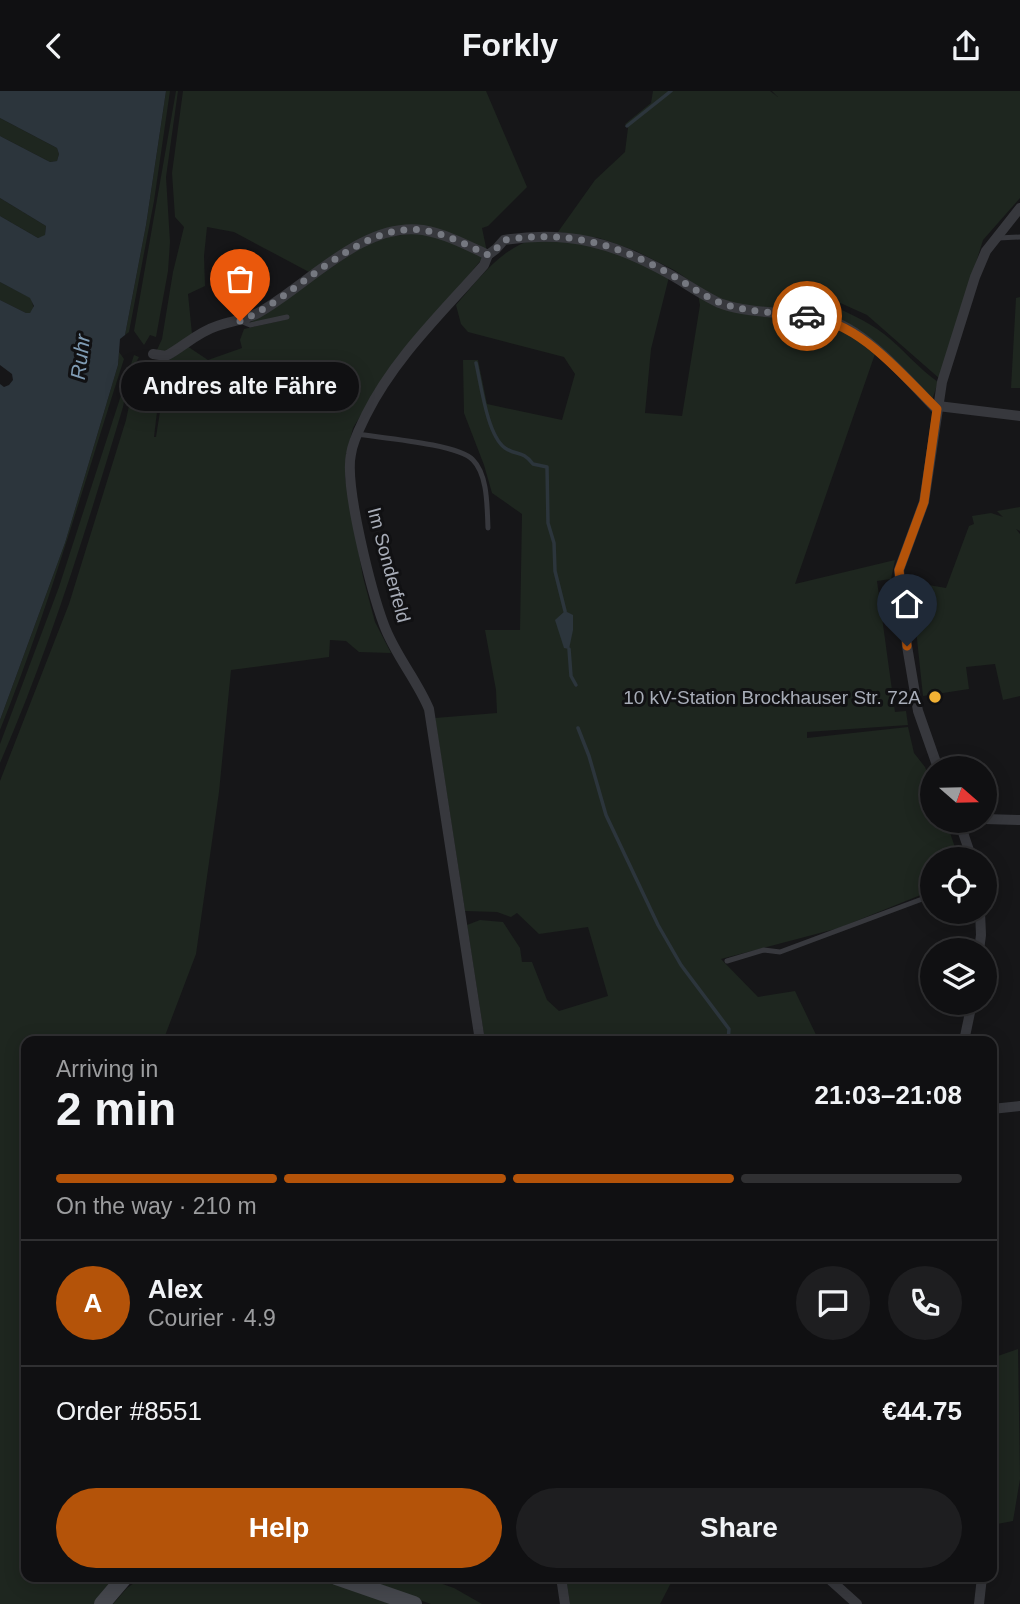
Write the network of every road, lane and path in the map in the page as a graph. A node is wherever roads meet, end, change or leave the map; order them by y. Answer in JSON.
{"nodes":[{"id":1,"x":1020,"y":208,"type":"edge"},
{"id":2,"x":1020,"y":237,"type":"edge"},
{"id":3,"x":995,"y":239,"type":"junction"},
{"id":4,"x":488,"y":255,"type":"junction"},
{"id":5,"x":288,"y":317,"type":"dead end"},
{"id":6,"x":240,"y":321,"type":"junction"},
{"id":7,"x":153,"y":354,"type":"dead end"},
{"id":8,"x":938,"y":408,"type":"junction"},
{"id":9,"x":1020,"y":416,"type":"edge"},
{"id":10,"x":357,"y":434,"type":"junction"},
{"id":11,"x":488,"y":528,"type":"dead end"},
{"id":12,"x":935,"y":756,"type":"edge"},
{"id":13,"x":998,"y":819,"type":"edge"},
{"id":14,"x":1020,"y":820,"type":"edge"},
{"id":15,"x":920,"y":900,"type":"edge"},
{"id":16,"x":727,"y":961,"type":"dead end"},
{"id":17,"x":969,"y":1015,"type":"edge"},
{"id":18,"x":479,"y":1036,"type":"edge"},
{"id":19,"x":965,"y":1036,"type":"edge"},
{"id":20,"x":1020,"y":1106,"type":"edge"},
{"id":21,"x":997,"y":1108,"type":"edge"},
{"id":22,"x":121,"y":1582,"type":"edge"},
{"id":23,"x":350,"y":1582,"type":"edge"},
{"id":24,"x":562,"y":1582,"type":"edge"},
{"id":25,"x":833,"y":1582,"type":"edge"},
{"id":26,"x":981,"y":1582,"type":"edge"},
{"id":27,"x":102,"y":1604,"type":"edge"},
{"id":28,"x":414,"y":1604,"type":"edge"},
{"id":29,"x":565,"y":1604,"type":"edge"},
{"id":30,"x":857,"y":1604,"type":"edge"},
{"id":31,"x":979,"y":1604,"type":"edge"}],
"edges":[{"from":1,"to":3,"type":"street"},
{"from":2,"to":3,"type":"lane"},
{"from":3,"to":8,"type":"street"},
{"from":4,"to":6,"type":"street"},
{"from":4,"to":8,"type":"street"},
{"from":4,"to":10,"type":"street","name":"Im Sonderfeld"},
{"from":5,"to":6,"type":"lane"},
{"from":6,"to":7,"type":"street"},
{"from":8,"to":9,"type":"street"},
{"from":8,"to":12,"type":"street"},
{"from":10,"to":11,"type":"lane"},
{"from":10,"to":18,"type":"street","name":"Im Sonderfeld"},
{"from":13,"to":14,"type":"street"},
{"from":15,"to":16,"type":"lane"},
{"from":17,"to":19,"type":"street"},
{"from":20,"to":21,"type":"street"},
{"from":22,"to":27,"type":"main road"},
{"from":23,"to":28,"type":"main road"},
{"from":24,"to":29,"type":"street"},
{"from":25,"to":30,"type":"street"},
{"from":26,"to":31,"type":"street"}]}
